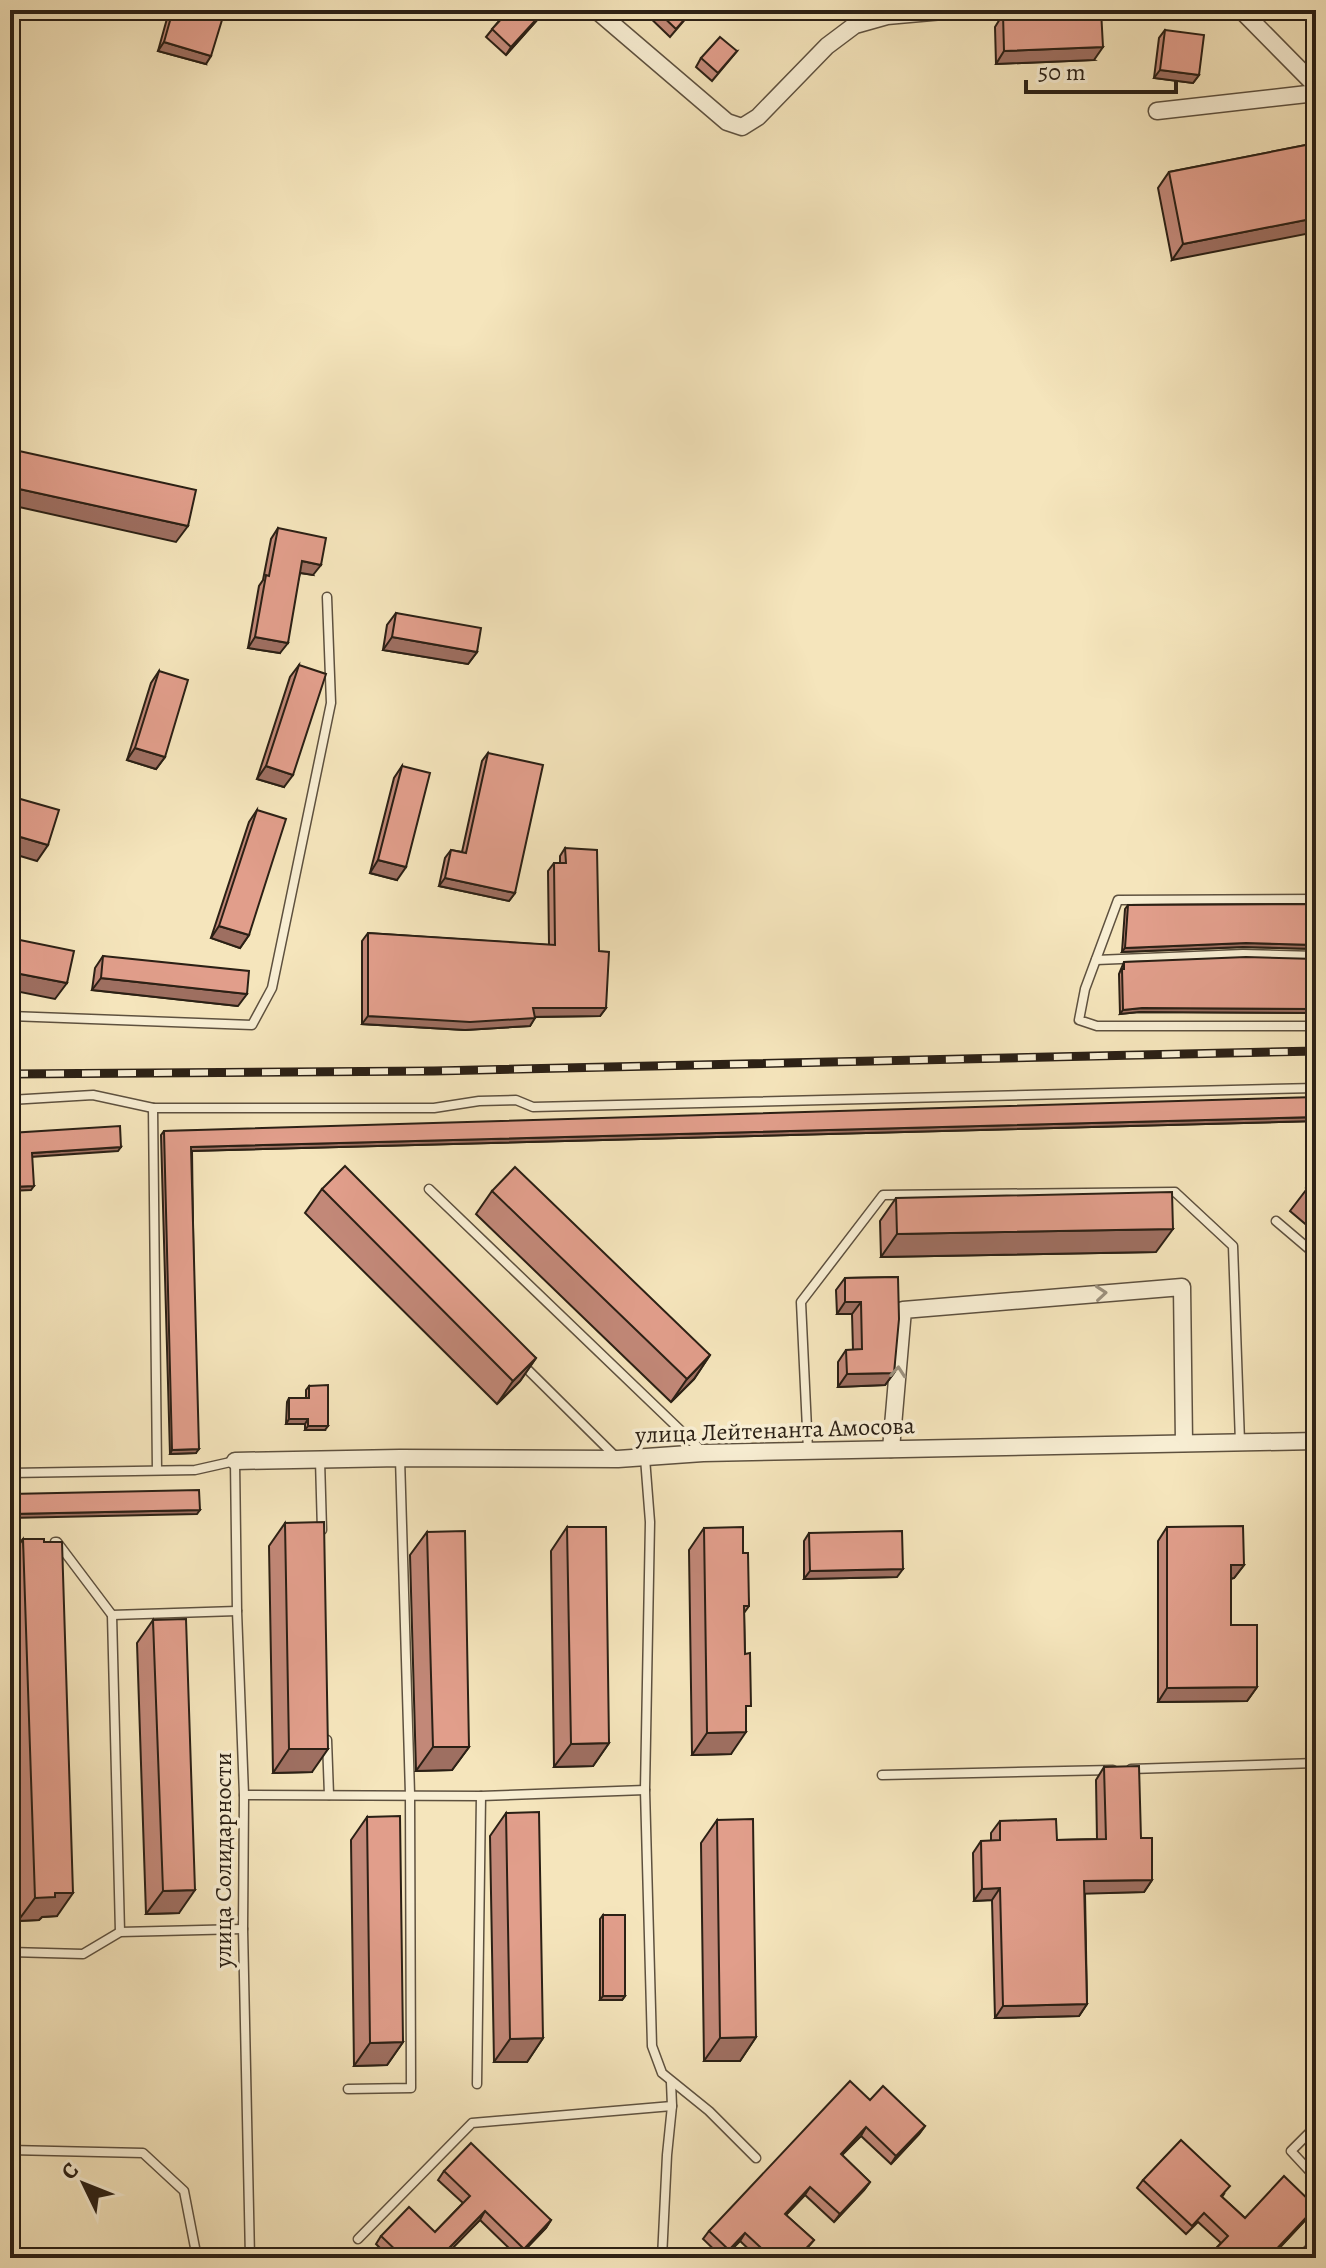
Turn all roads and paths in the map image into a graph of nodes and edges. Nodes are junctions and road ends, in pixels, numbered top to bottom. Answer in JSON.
{"nodes":[{"id":1,"x":596,"y":10,"type":"edge"},
{"id":2,"x":954,"y":10,"type":"edge"},
{"id":3,"x":1241,"y":10,"type":"edge"},
{"id":4,"x":1316,"y":86,"type":"edge"},
{"id":5,"x":1316,"y":93,"type":"edge"},
{"id":6,"x":1157,"y":111,"type":"dead end"},
{"id":7,"x":327,"y":597,"type":"dead end"},
{"id":8,"x":1316,"y":899,"type":"edge"},
{"id":9,"x":1316,"y":956,"type":"edge"},
{"id":10,"x":1096,"y":960,"type":"junction"},
{"id":11,"x":10,"y":1016,"type":"edge"},
{"id":12,"x":1316,"y":1026,"type":"edge"},
{"id":13,"x":1316,"y":1088,"type":"edge"},
{"id":14,"x":10,"y":1100,"type":"edge"},
{"id":15,"x":153,"y":1108,"type":"junction"},
{"id":16,"x":429,"y":1189,"type":"dead end"},
{"id":17,"x":1276,"y":1221,"type":"dead end"},
{"id":18,"x":1316,"y":1255,"type":"edge"},
{"id":19,"x":518,"y":1360,"type":"edge"},
{"id":20,"x":1316,"y":1441,"type":"edge"},
{"id":21,"x":1240,"y":1442,"type":"junction"},
{"id":22,"x":1184,"y":1443,"type":"junction"},
{"id":23,"x":891,"y":1449,"type":"junction"},
{"id":24,"x":808,"y":1450,"type":"junction"},
{"id":25,"x":703,"y":1453,"type":"junction"},
{"id":26,"x":400,"y":1458,"type":"junction"},
{"id":27,"x":645,"y":1458,"type":"junction"},
{"id":28,"x":618,"y":1459,"type":"junction"},
{"id":29,"x":320,"y":1460,"type":"junction"},
{"id":30,"x":235,"y":1461,"type":"junction"},
{"id":31,"x":157,"y":1470,"type":"junction"},
{"id":32,"x":10,"y":1473,"type":"edge"},
{"id":33,"x":322,"y":1540,"type":"edge"},
{"id":34,"x":10,"y":1545,"type":"edge"},
{"id":35,"x":237,"y":1611,"type":"junction"},
{"id":36,"x":112,"y":1615,"type":"junction"},
{"id":37,"x":327,"y":1731,"type":"edge"},
{"id":38,"x":1316,"y":1763,"type":"edge"},
{"id":39,"x":882,"y":1775,"type":"dead end"},
{"id":40,"x":645,"y":1790,"type":"junction"},
{"id":41,"x":410,"y":1794,"type":"junction"},
{"id":42,"x":244,"y":1795,"type":"junction"},
{"id":43,"x":329,"y":1795,"type":"junction"},
{"id":44,"x":481,"y":1796,"type":"junction"},
{"id":45,"x":243,"y":1929,"type":"junction"},
{"id":46,"x":120,"y":1932,"type":"junction"},
{"id":47,"x":10,"y":1952,"type":"edge"},
{"id":48,"x":671,"y":2082,"type":"junction"},
{"id":49,"x":477,"y":2084,"type":"dead end"},
{"id":50,"x":348,"y":2089,"type":"dead end"},
{"id":51,"x":672,"y":2106,"type":"junction"},
{"id":52,"x":1316,"y":2126,"type":"edge"},
{"id":53,"x":10,"y":2150,"type":"edge"},
{"id":54,"x":756,"y":2158,"type":"dead end"},
{"id":55,"x":1316,"y":2178,"type":"edge"},
{"id":56,"x":358,"y":2239,"type":"dead end"},
{"id":57,"x":1316,"y":2242,"type":"edge"},
{"id":58,"x":197,"y":2258,"type":"edge"},
{"id":59,"x":250,"y":2258,"type":"edge"},
{"id":60,"x":662,"y":2258,"type":"edge"},
{"id":61,"x":1300,"y":2258,"type":"edge"}],
"edges":[{"from":1,"to":2,"type":"street"},
{"from":3,"to":4,"type":"street"},
{"from":5,"to":6,"type":"street"},
{"from":7,"to":11,"type":"lane"},
{"from":8,"to":10,"type":"lane"},
{"from":9,"to":10,"type":"lane"},
{"from":10,"to":12,"type":"lane"},
{"from":13,"to":15,"type":"lane"},
{"from":14,"to":15,"type":"lane"},
{"from":15,"to":31,"type":"lane"},
{"from":16,"to":25,"type":"lane"},
{"from":17,"to":18,"type":"lane"},
{"from":19,"to":28,"type":"lane"},
{"from":20,"to":21,"type":"street","name":"улица Лейтенанта Амосова"},
{"from":21,"to":22,"type":"street","name":"улица Лейтенанта Амосова"},
{"from":21,"to":24,"type":"lane"},
{"from":22,"to":23,"type":"street","name":"улица Лейтенанта Амосова"},
{"from":23,"to":22,"type":"street","one_way":true},
{"from":23,"to":24,"type":"street","name":"улица Лейтенанта Амосова"},
{"from":24,"to":25,"type":"street","name":"улица Лейтенанта Амосова"},
{"from":25,"to":27,"type":"street","name":"улица Лейтенанта Амосова"},
{"from":26,"to":28,"type":"street","name":"улица Лейтенанта Амосова"},
{"from":26,"to":29,"type":"street","name":"улица Лейтенанта Амосова"},
{"from":26,"to":41,"type":"lane"},
{"from":27,"to":28,"type":"street","name":"улица Лейтенанта Амосова"},
{"from":27,"to":40,"type":"lane"},
{"from":29,"to":30,"type":"street","name":"улица Лейтенанта Амосова"},
{"from":29,"to":33,"type":"lane"},
{"from":30,"to":31,"type":"lane"},
{"from":30,"to":35,"type":"lane","name":"улица Солидарности"},
{"from":31,"to":32,"type":"lane"},
{"from":34,"to":36,"type":"lane"},
{"from":35,"to":36,"type":"lane"},
{"from":35,"to":42,"type":"lane","name":"улица Солидарности"},
{"from":36,"to":46,"type":"lane"},
{"from":37,"to":43,"type":"lane"},
{"from":38,"to":39,"type":"lane"},
{"from":40,"to":44,"type":"lane"},
{"from":40,"to":48,"type":"lane"},
{"from":41,"to":43,"type":"lane"},
{"from":41,"to":44,"type":"lane"},
{"from":41,"to":50,"type":"lane"},
{"from":42,"to":43,"type":"lane"},
{"from":42,"to":45,"type":"lane","name":"улица Солидарности"},
{"from":44,"to":49,"type":"lane"},
{"from":45,"to":46,"type":"lane"},
{"from":45,"to":59,"type":"lane","name":"улица Солидарности"},
{"from":46,"to":47,"type":"lane"},
{"from":48,"to":51,"type":"lane"},
{"from":48,"to":54,"type":"lane"},
{"from":51,"to":56,"type":"lane"},
{"from":51,"to":60,"type":"lane"},
{"from":52,"to":55,"type":"lane"},
{"from":53,"to":58,"type":"lane"},
{"from":57,"to":61,"type":"lane"}]}
